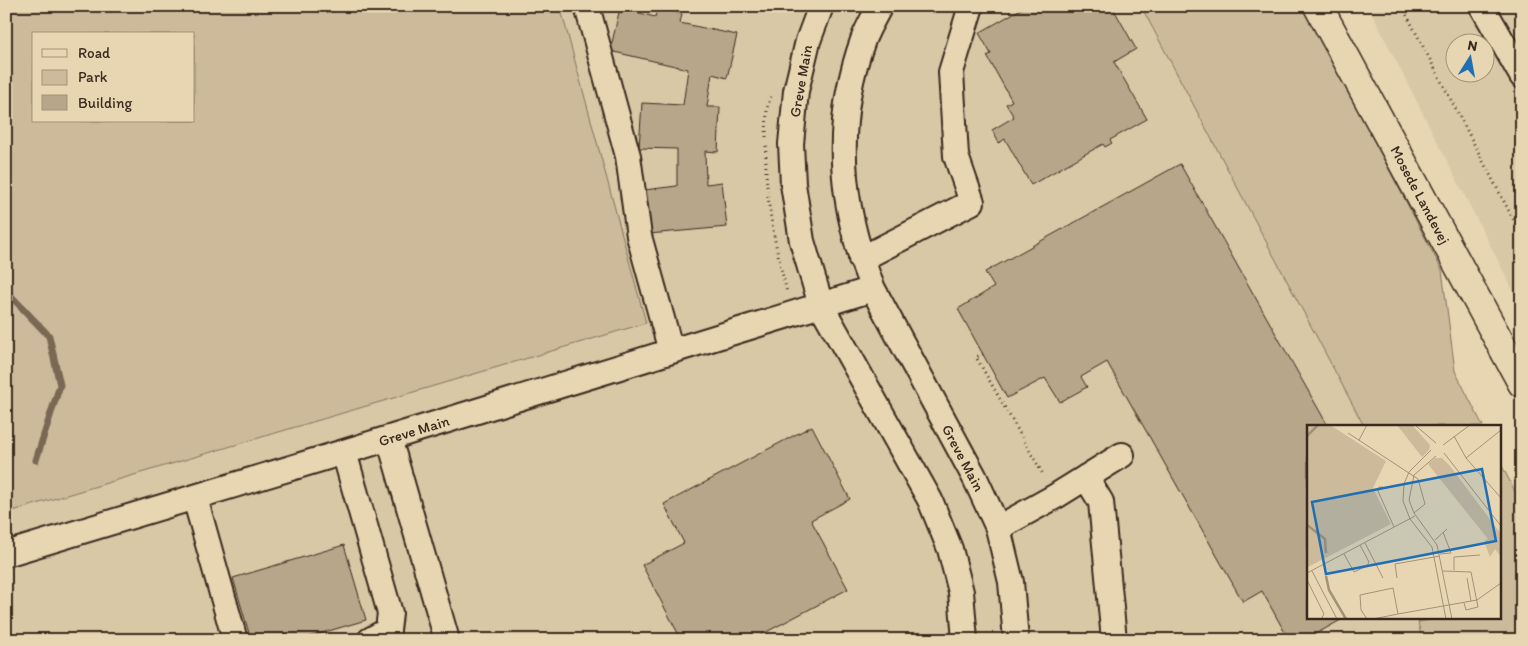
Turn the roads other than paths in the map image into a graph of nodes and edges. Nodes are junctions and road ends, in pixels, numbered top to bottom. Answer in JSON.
{"nodes":[{"id":1,"x":590,"y":6,"type":"edge"},
{"id":2,"x":821,"y":6,"type":"edge"},
{"id":3,"x":880,"y":6,"type":"edge"},
{"id":4,"x":971,"y":6,"type":"edge"},
{"id":5,"x":1318,"y":6,"type":"edge"},
{"id":6,"x":1482,"y":6,"type":"edge"},
{"id":7,"x":1522,"y":76,"type":"edge"},
{"id":8,"x":861,"y":259,"type":"junction"},
{"id":9,"x":873,"y":289,"type":"junction"},
{"id":10,"x":821,"y":305,"type":"junction"},
{"id":11,"x":671,"y":351,"type":"junction"},
{"id":12,"x":1522,"y":383,"type":"edge"},
{"id":13,"x":389,"y":438,"type":"junction"},
{"id":14,"x":344,"y":452,"type":"junction"},
{"id":15,"x":1122,"y":455,"type":"dead end"},
{"id":16,"x":1086,"y":477,"type":"junction"},
{"id":17,"x":195,"y":498,"type":"junction"},
{"id":18,"x":998,"y":528,"type":"junction"},
{"id":19,"x":6,"y":554,"type":"edge"},
{"id":20,"x":235,"y":640,"type":"edge"},
{"id":21,"x":370,"y":640,"type":"edge"},
{"id":22,"x":447,"y":640,"type":"edge"},
{"id":23,"x":965,"y":640,"type":"edge"},
{"id":24,"x":1016,"y":640,"type":"edge"},
{"id":25,"x":1114,"y":640,"type":"edge"}],
"edges":[{"from":1,"to":11,"type":"street"},
{"from":2,"to":10,"type":"street","name":"Greve Main"},
{"from":3,"to":8,"type":"street","name":"Greve Main"},
{"from":4,"to":8,"type":"street"},
{"from":5,"to":12,"type":"main road","name":"Mosede Landevej"},
{"from":6,"to":7,"type":"street"},
{"from":8,"to":9,"type":"street","name":"Greve Main"},
{"from":9,"to":10,"type":"street","name":"Greve Main"},
{"from":9,"to":18,"type":"street","name":"Greve Main"},
{"from":10,"to":11,"type":"street","name":"Greve Main"},
{"from":10,"to":23,"type":"street","name":"Greve Main"},
{"from":11,"to":13,"type":"street","name":"Greve Main"},
{"from":13,"to":14,"type":"street","name":"Greve Main"},
{"from":13,"to":22,"type":"street"},
{"from":14,"to":17,"type":"street","name":"Greve Main"},
{"from":14,"to":21,"type":"street"},
{"from":15,"to":16,"type":"street"},
{"from":16,"to":18,"type":"street"},
{"from":16,"to":25,"type":"street"},
{"from":17,"to":19,"type":"street","name":"Greve Main"},
{"from":17,"to":20,"type":"street"},
{"from":18,"to":24,"type":"street","name":"Greve Main"}]}
